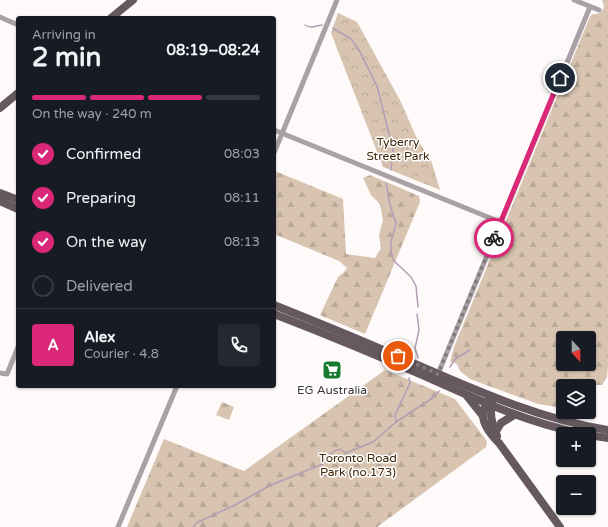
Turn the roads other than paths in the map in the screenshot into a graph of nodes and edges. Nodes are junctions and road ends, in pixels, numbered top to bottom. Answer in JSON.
{"nodes":[{"id":1,"x":133,"y":0,"type":"edge"},
{"id":2,"x":337,"y":0,"type":"edge"},
{"id":3,"x":574,"y":0,"type":"edge"},
{"id":4,"x":590,"y":7,"type":"junction"},
{"id":5,"x":598,"y":10,"type":"dead end"},
{"id":6,"x":113,"y":16,"type":"edge"},
{"id":7,"x":0,"y":17,"type":"edge"},
{"id":8,"x":16,"y":24,"type":"edge"},
{"id":9,"x":16,"y":95,"type":"edge"},
{"id":10,"x":0,"y":108,"type":"edge"},
{"id":11,"x":276,"y":131,"type":"edge"},
{"id":12,"x":282,"y":134,"type":"junction"},
{"id":13,"x":276,"y":148,"type":"edge"},
{"id":14,"x":0,"y":193,"type":"edge"},
{"id":15,"x":16,"y":199,"type":"edge"},
{"id":16,"x":0,"y":201,"type":"edge"},
{"id":17,"x":16,"y":208,"type":"edge"},
{"id":18,"x":500,"y":222,"type":"junction"},
{"id":19,"x":276,"y":306,"type":"edge"},
{"id":20,"x":276,"y":315,"type":"edge"},
{"id":21,"x":16,"y":352,"type":"edge"},
{"id":22,"x":0,"y":373,"type":"edge"},
{"id":23,"x":438,"y":374,"type":"junction"},
{"id":24,"x":176,"y":388,"type":"edge"},
{"id":25,"x":467,"y":396,"type":"junction"},
{"id":26,"x":491,"y":396,"type":"junction"},
{"id":27,"x":488,"y":405,"type":"junction"},
{"id":28,"x":514,"y":415,"type":"junction"},
{"id":29,"x":483,"y":416,"type":"junction"},
{"id":30,"x":556,"y":427,"type":"edge"},
{"id":31,"x":608,"y":430,"type":"edge"},
{"id":32,"x":495,"y":433,"type":"junction"},
{"id":33,"x":596,"y":436,"type":"edge"},
{"id":34,"x":608,"y":438,"type":"edge"},
{"id":35,"x":499,"y":443,"type":"junction"},
{"id":36,"x":118,"y":527,"type":"edge"},
{"id":37,"x":560,"y":527,"type":"edge"}],
"edges":[{"from":1,"to":6,"type":"main road"},
{"from":2,"to":12,"type":"street"},
{"from":3,"to":4,"type":"street"},
{"from":4,"to":5,"type":"street"},
{"from":4,"to":18,"type":"street"},
{"from":7,"to":8,"type":"street"},
{"from":9,"to":10,"type":"main road"},
{"from":11,"to":12,"type":"street"},
{"from":12,"to":13,"type":"street"},
{"from":12,"to":18,"type":"street"},
{"from":14,"to":15,"type":"main road"},
{"from":16,"to":17,"type":"main road"},
{"from":18,"to":23,"type":"street"},
{"from":19,"to":23,"type":"main road"},
{"from":20,"to":25,"type":"main road"},
{"from":21,"to":22,"type":"street"},
{"from":23,"to":26,"type":"main road"},
{"from":24,"to":36,"type":"street"},
{"from":25,"to":27,"type":"main road"},
{"from":25,"to":29,"type":"main road"},
{"from":26,"to":27,"type":"main road"},
{"from":26,"to":31,"type":"main road"},
{"from":27,"to":28,"type":"main road"},
{"from":27,"to":29,"type":"main road"},
{"from":27,"to":32,"type":"main road"},
{"from":28,"to":30,"type":"main road"},
{"from":28,"to":32,"type":"main road"},
{"from":29,"to":35,"type":"main road"},
{"from":32,"to":35,"type":"main road"},
{"from":33,"to":34,"type":"main road"},
{"from":35,"to":37,"type":"main road"}]}
